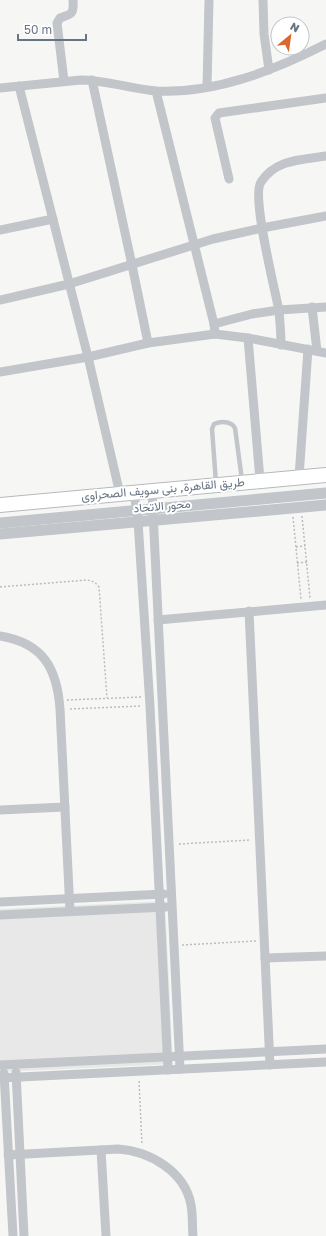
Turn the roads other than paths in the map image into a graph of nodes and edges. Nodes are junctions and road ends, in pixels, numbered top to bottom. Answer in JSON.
{"nodes":[{"id":1,"x":73,"y":0,"type":"edge"},
{"id":2,"x":209,"y":0,"type":"edge"},
{"id":3,"x":263,"y":0,"type":"edge"},
{"id":4,"x":326,"y":44,"type":"edge"},
{"id":5,"x":269,"y":70,"type":"junction"},
{"id":6,"x":92,"y":80,"type":"junction"},
{"id":7,"x":64,"y":81,"type":"junction"},
{"id":8,"x":19,"y":86,"type":"junction"},
{"id":9,"x":207,"y":87,"type":"junction"},
{"id":10,"x":0,"y":88,"type":"edge"},
{"id":11,"x":156,"y":91,"type":"junction"},
{"id":12,"x":326,"y":98,"type":"edge"},
{"id":13,"x":326,"y":156,"type":"edge"},
{"id":14,"x":229,"y":179,"type":"dead end"},
{"id":15,"x":326,"y":216,"type":"edge"},
{"id":16,"x":53,"y":219,"type":"junction"},
{"id":17,"x":262,"y":228,"type":"junction"},
{"id":18,"x":0,"y":230,"type":"edge"},
{"id":19,"x":194,"y":244,"type":"junction"},
{"id":20,"x":132,"y":265,"type":"junction"},
{"id":21,"x":69,"y":284,"type":"junction"},
{"id":22,"x":0,"y":300,"type":"edge"},
{"id":23,"x":312,"y":307,"type":"junction"},
{"id":24,"x":326,"y":307,"type":"edge"},
{"id":25,"x":279,"y":310,"type":"junction"},
{"id":26,"x":214,"y":324,"type":"junction"},
{"id":27,"x":215,"y":334,"type":"junction"},
{"id":28,"x":248,"y":338,"type":"junction"},
{"id":29,"x":148,"y":342,"type":"junction"},
{"id":30,"x":281,"y":345,"type":"junction"},
{"id":31,"x":317,"y":351,"type":"edge"},
{"id":32,"x":88,"y":357,"type":"junction"},
{"id":33,"x":0,"y":372,"type":"edge"},
{"id":34,"x":326,"y":475,"type":"edge"},
{"id":35,"x":299,"y":477,"type":"junction"},
{"id":36,"x":260,"y":480,"type":"junction"},
{"id":37,"x":242,"y":482,"type":"junction"},
{"id":38,"x":216,"y":484,"type":"junction"},
{"id":39,"x":152,"y":491,"type":"junction"},
{"id":40,"x":127,"y":493,"type":"junction"},
{"id":41,"x":326,"y":493,"type":"edge"},
{"id":42,"x":0,"y":505,"type":"edge"},
{"id":43,"x":326,"y":505,"type":"edge"},
{"id":44,"x":152,"y":515,"type":"junction"},
{"id":45,"x":137,"y":516,"type":"junction"},
{"id":46,"x":0,"y":523,"type":"edge"},
{"id":47,"x":0,"y":534,"type":"edge"},
{"id":48,"x":326,"y":605,"type":"edge"},
{"id":49,"x":249,"y":612,"type":"junction"},
{"id":50,"x":158,"y":620,"type":"junction"},
{"id":51,"x":0,"y":636,"type":"edge"},
{"id":52,"x":65,"y":807,"type":"junction"},
{"id":53,"x":0,"y":810,"type":"edge"},
{"id":54,"x":171,"y":894,"type":"junction"},
{"id":55,"x":160,"y":895,"type":"junction"},
{"id":56,"x":70,"y":899,"type":"junction"},
{"id":57,"x":0,"y":902,"type":"edge"},
{"id":58,"x":160,"y":907,"type":"junction"},
{"id":59,"x":172,"y":907,"type":"junction"},
{"id":60,"x":70,"y":911,"type":"junction"},
{"id":61,"x":0,"y":915,"type":"edge"},
{"id":62,"x":326,"y":956,"type":"edge"},
{"id":63,"x":265,"y":958,"type":"junction"},
{"id":64,"x":326,"y":1049,"type":"edge"},
{"id":65,"x":269,"y":1052,"type":"junction"},
{"id":66,"x":167,"y":1057,"type":"junction"},
{"id":67,"x":179,"y":1057,"type":"junction"},
{"id":68,"x":326,"y":1062,"type":"edge"},
{"id":69,"x":2,"y":1065,"type":"edge"},
{"id":70,"x":15,"y":1065,"type":"junction"},
{"id":71,"x":270,"y":1065,"type":"junction"},
{"id":72,"x":180,"y":1069,"type":"junction"},
{"id":73,"x":168,"y":1070,"type":"junction"},
{"id":74,"x":2,"y":1077,"type":"edge"},
{"id":75,"x":16,"y":1077,"type":"junction"},
{"id":76,"x":101,"y":1150,"type":"junction"},
{"id":77,"x":8,"y":1154,"type":"junction"},
{"id":78,"x":20,"y":1154,"type":"junction"},
{"id":79,"x":13,"y":1236,"type":"edge"},
{"id":80,"x":24,"y":1236,"type":"edge"},
{"id":81,"x":106,"y":1236,"type":"edge"},
{"id":82,"x":193,"y":1236,"type":"edge"}],
"edges":[{"from":1,"to":7,"type":"street"},
{"from":2,"to":9,"type":"street"},
{"from":3,"to":5,"type":"street"},
{"from":4,"to":5,"type":"street"},
{"from":5,"to":9,"type":"street"},
{"from":6,"to":7,"type":"street"},
{"from":6,"to":11,"type":"street"},
{"from":6,"to":20,"type":"street"},
{"from":7,"to":8,"type":"street"},
{"from":8,"to":10,"type":"street"},
{"from":8,"to":16,"type":"street"},
{"from":9,"to":11,"type":"street"},
{"from":11,"to":19,"type":"street"},
{"from":12,"to":14,"type":"street"},
{"from":13,"to":17,"type":"street"},
{"from":15,"to":17,"type":"street"},
{"from":16,"to":18,"type":"street"},
{"from":16,"to":21,"type":"street"},
{"from":17,"to":19,"type":"street"},
{"from":17,"to":25,"type":"street"},
{"from":19,"to":20,"type":"street"},
{"from":19,"to":26,"type":"street"},
{"from":20,"to":21,"type":"street"},
{"from":20,"to":29,"type":"street"},
{"from":21,"to":22,"type":"street"},
{"from":21,"to":32,"type":"street"},
{"from":23,"to":24,"type":"street"},
{"from":23,"to":25,"type":"street"},
{"from":23,"to":31,"type":"street"},
{"from":25,"to":26,"type":"street"},
{"from":25,"to":30,"type":"street"},
{"from":26,"to":27,"type":"street"},
{"from":27,"to":28,"type":"street"},
{"from":27,"to":29,"type":"street"},
{"from":28,"to":30,"type":"street"},
{"from":28,"to":36,"type":"street"},
{"from":29,"to":32,"type":"street"},
{"from":30,"to":31,"type":"street"},
{"from":31,"to":35,"type":"street"},
{"from":32,"to":33,"type":"street"},
{"from":32,"to":40,"type":"street"},
{"from":34,"to":35,"type":"main road","name":"طريق القاهرة, بنى سويف الصحراوى"},
{"from":35,"to":36,"type":"main road","name":"طريق القاهرة, بنى سويف الصحراوى"},
{"from":36,"to":37,"type":"main road","name":"طريق القاهرة, بنى سويف الصحراوى"},
{"from":37,"to":38,"type":"main road","name":"طريق القاهرة, بنى سويف الصحراوى"},
{"from":37,"to":38,"type":"lane"},
{"from":38,"to":39,"type":"main road","name":"طريق القاهرة, بنى سويف الصحراوى"},
{"from":39,"to":40,"type":"main road","name":"طريق القاهرة, بنى سويف الصحراوى"},
{"from":39,"to":44,"type":"street"},
{"from":40,"to":42,"type":"main road","name":"طريق القاهرة, بنى سويف الصحراوى"},
{"from":40,"to":45,"type":"street"},
{"from":41,"to":44,"type":"street","name":"محور الاتحاد"},
{"from":43,"to":44,"type":"street","name":"محور الاتحاد"},
{"from":44,"to":45,"type":"street","name":"محور الاتحاد"},
{"from":44,"to":50,"type":"street"},
{"from":45,"to":46,"type":"street","name":"محور الاتحاد"},
{"from":45,"to":47,"type":"street","name":"محور الاتحاد"},
{"from":45,"to":55,"type":"street"},
{"from":48,"to":49,"type":"street"},
{"from":49,"to":50,"type":"street"},
{"from":49,"to":63,"type":"street"},
{"from":50,"to":54,"type":"street"},
{"from":51,"to":52,"type":"street"},
{"from":52,"to":53,"type":"street"},
{"from":52,"to":56,"type":"street"},
{"from":54,"to":55,"type":"street"},
{"from":54,"to":59,"type":"street"},
{"from":55,"to":56,"type":"street"},
{"from":55,"to":58,"type":"street"},
{"from":56,"to":57,"type":"street"},
{"from":56,"to":60,"type":"street"},
{"from":58,"to":59,"type":"street"},
{"from":58,"to":60,"type":"street"},
{"from":58,"to":66,"type":"street"},
{"from":59,"to":67,"type":"street"},
{"from":60,"to":61,"type":"street"},
{"from":62,"to":63,"type":"street"},
{"from":63,"to":65,"type":"street"},
{"from":64,"to":65,"type":"street"},
{"from":65,"to":67,"type":"street"},
{"from":65,"to":71,"type":"street"},
{"from":66,"to":67,"type":"street"},
{"from":66,"to":70,"type":"street"},
{"from":66,"to":73,"type":"street"},
{"from":67,"to":72,"type":"street"},
{"from":68,"to":71,"type":"street"},
{"from":69,"to":70,"type":"street"},
{"from":69,"to":74,"type":"street"},
{"from":70,"to":75,"type":"street"},
{"from":71,"to":72,"type":"street"},
{"from":72,"to":73,"type":"street"},
{"from":73,"to":75,"type":"street"},
{"from":74,"to":75,"type":"street"},
{"from":74,"to":77,"type":"street"},
{"from":75,"to":78,"type":"street"},
{"from":76,"to":78,"type":"street"},
{"from":76,"to":81,"type":"street"},
{"from":76,"to":82,"type":"street"},
{"from":77,"to":78,"type":"street"},
{"from":77,"to":79,"type":"street"},
{"from":78,"to":80,"type":"street"}]}
